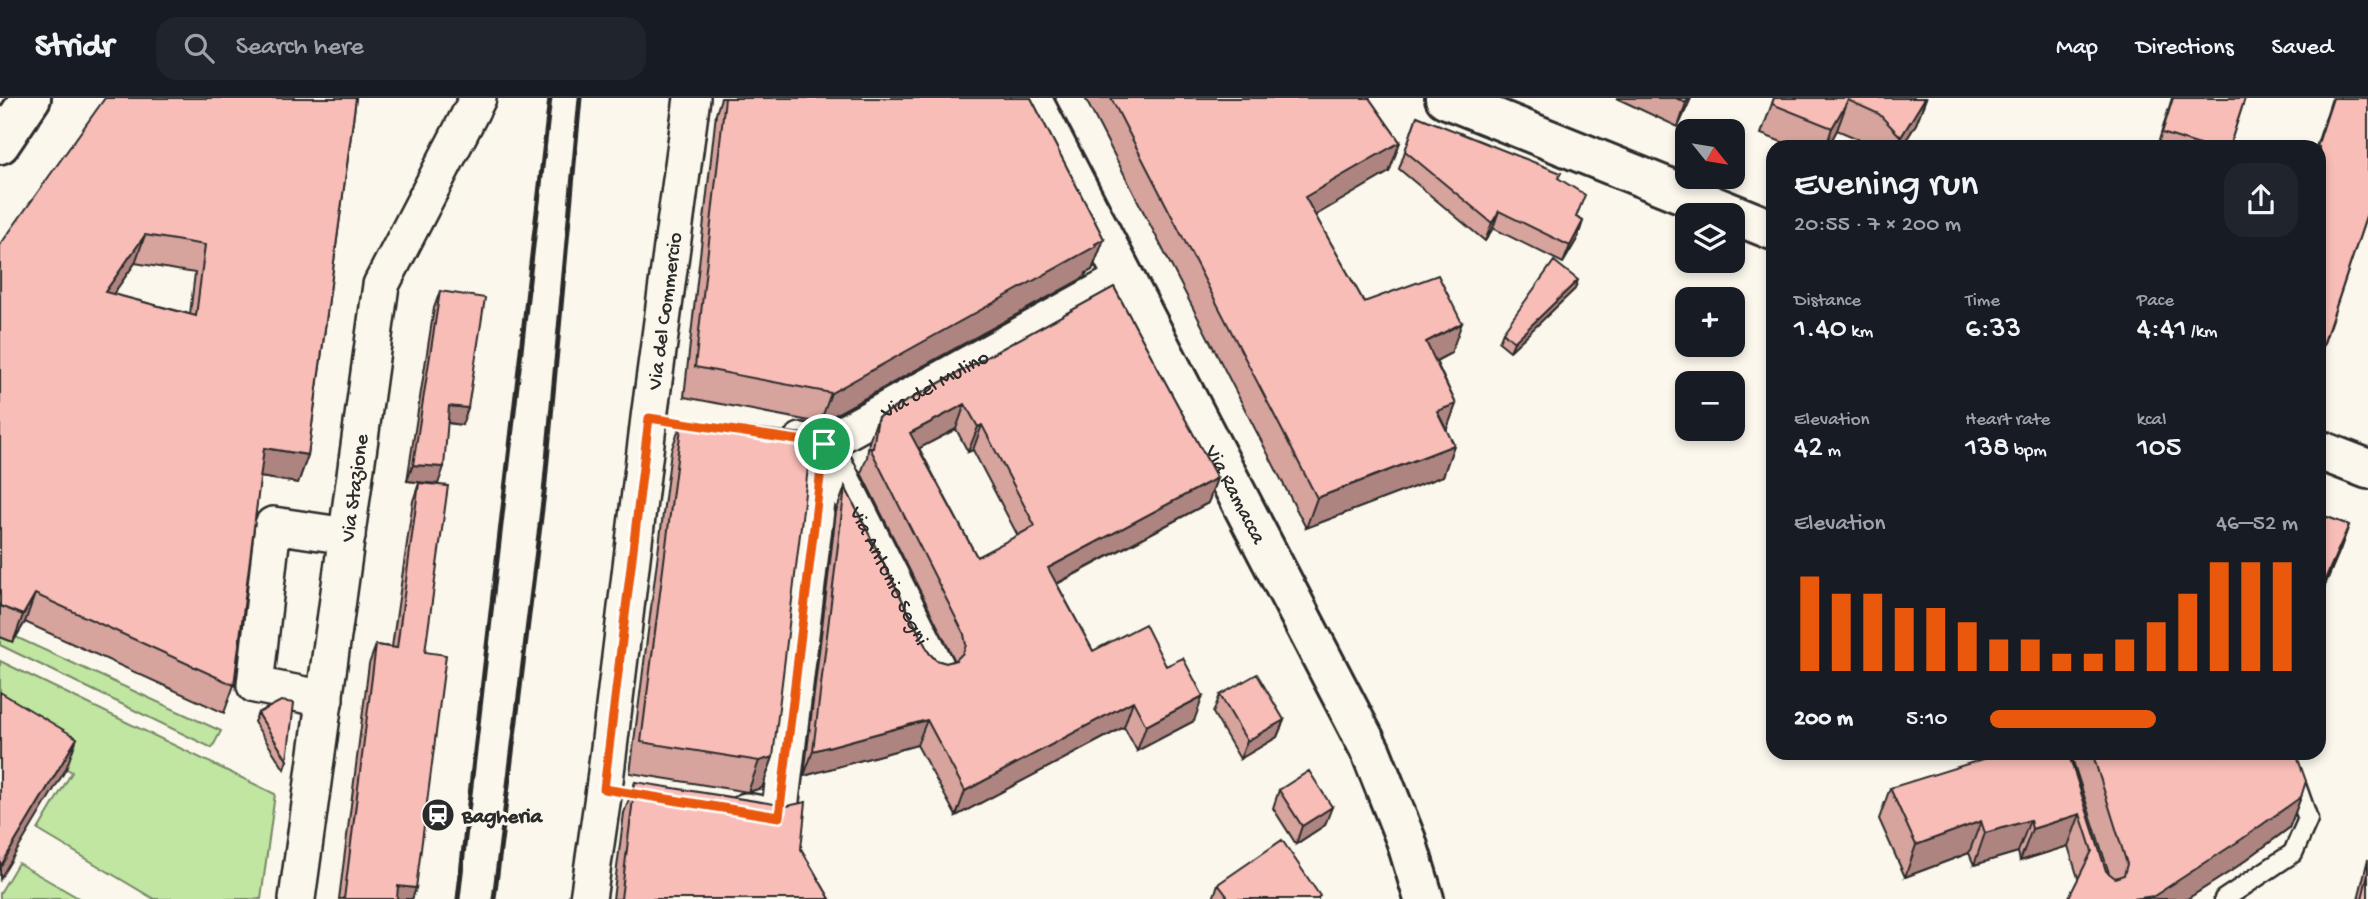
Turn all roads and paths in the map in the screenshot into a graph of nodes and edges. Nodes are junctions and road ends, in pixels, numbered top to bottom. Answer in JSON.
{"nodes":[{"id":1,"x":31,"y":98,"type":"edge"},
{"id":2,"x":692,"y":98,"type":"edge"},
{"id":3,"x":1031,"y":98,"type":"edge"},
{"id":4,"x":1445,"y":98,"type":"edge"},
{"id":5,"x":478,"y":99,"type":"edge"},
{"id":6,"x":0,"y":144,"type":"edge"},
{"id":7,"x":1766,"y":227,"type":"edge"},
{"id":8,"x":1124,"y":278,"type":"junction"},
{"id":9,"x":770,"y":436,"type":"edge"},
{"id":10,"x":824,"y":444,"type":"junction"},
{"id":11,"x":2326,"y":453,"type":"edge"},
{"id":12,"x":2368,"y":469,"type":"edge"},
{"id":13,"x":347,"y":537,"type":"junction"},
{"id":14,"x":937,"y":668,"type":"edge"},
{"id":15,"x":325,"y":699,"type":"junction"},
{"id":16,"x":2279,"y":760,"type":"edge"},
{"id":17,"x":712,"y":806,"type":"edge"},
{"id":18,"x":298,"y":899,"type":"edge"},
{"id":19,"x":588,"y":899,"type":"edge"},
{"id":20,"x":1424,"y":899,"type":"edge"},
{"id":21,"x":2224,"y":899,"type":"edge"}],
"edges":[{"from":1,"to":6,"type":"main road"},
{"from":2,"to":19,"type":"street","name":"Via del Commercio"},
{"from":3,"to":8,"type":"main road","name":"Via Ramacca"},
{"from":4,"to":7,"type":"main road"},
{"from":5,"to":13,"type":"street","name":"Via Stazione"},
{"from":8,"to":10,"type":"street","name":"Via del Mulino"},
{"from":8,"to":20,"type":"main road","name":"Via Ramacca"},
{"from":9,"to":10,"type":"street"},
{"from":10,"to":14,"type":"street","name":"Via Antonio Segni"},
{"from":10,"to":17,"type":"street"},
{"from":11,"to":12,"type":"main road"},
{"from":13,"to":15,"type":"street","name":"Via Stazione"},
{"from":13,"to":15,"type":"street"},
{"from":15,"to":18,"type":"street","name":"Via Stazione"},
{"from":16,"to":21,"type":"lane"}]}
